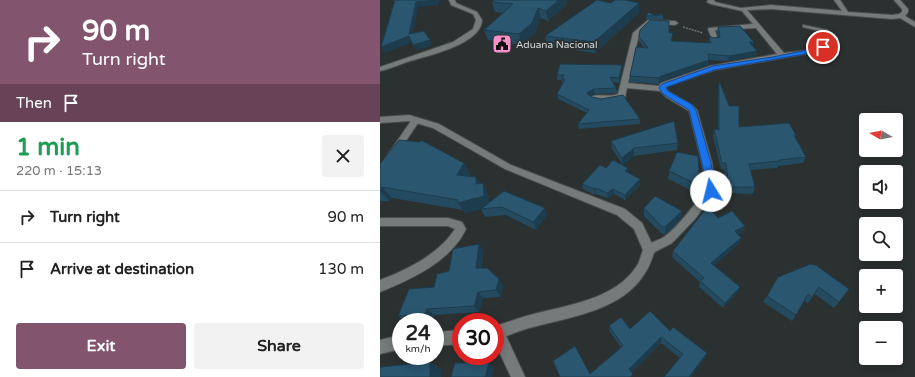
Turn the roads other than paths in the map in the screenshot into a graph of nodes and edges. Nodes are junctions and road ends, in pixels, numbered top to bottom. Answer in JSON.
{"nodes":[{"id":1,"x":452,"y":0,"type":"edge"},
{"id":2,"x":711,"y":0,"type":"edge"},
{"id":3,"x":769,"y":0,"type":"edge"},
{"id":4,"x":837,"y":0,"type":"edge"},
{"id":5,"x":897,"y":0,"type":"edge"},
{"id":6,"x":771,"y":7,"type":"junction"},
{"id":7,"x":742,"y":9,"type":"junction"},
{"id":8,"x":846,"y":13,"type":"junction"},
{"id":9,"x":902,"y":16,"type":"junction"},
{"id":10,"x":676,"y":23,"type":"road end"},
{"id":11,"x":915,"y":25,"type":"edge"},
{"id":12,"x":757,"y":26,"type":"junction"},
{"id":13,"x":805,"y":26,"type":"dead end"},
{"id":14,"x":714,"y":39,"type":"edge"},
{"id":15,"x":780,"y":56,"type":"junction"},
{"id":16,"x":380,"y":70,"type":"edge"},
{"id":17,"x":624,"y":84,"type":"junction"},
{"id":18,"x":662,"y":88,"type":"junction"},
{"id":19,"x":593,"y":98,"type":"edge"},
{"id":20,"x":380,"y":120,"type":"edge"},
{"id":21,"x":416,"y":120,"type":"junction"},
{"id":22,"x":380,"y":173,"type":"edge"},
{"id":23,"x":380,"y":222,"type":"edge"},
{"id":24,"x":649,"y":250,"type":"junction"},
{"id":25,"x":380,"y":286,"type":"edge"},
{"id":26,"x":504,"y":329,"type":"edge"},
{"id":27,"x":392,"y":344,"type":"edge"},
{"id":28,"x":380,"y":347,"type":"edge"},
{"id":29,"x":504,"y":348,"type":"edge"},
{"id":30,"x":518,"y":377,"type":"edge"}],
"edges":[{"from":1,"to":16,"type":"street"},
{"from":2,"to":7,"type":"street"},
{"from":3,"to":6,"type":"street"},
{"from":4,"to":8,"type":"street"},
{"from":5,"to":9,"type":"street"},
{"from":6,"to":7,"type":"street"},
{"from":6,"to":8,"type":"street"},
{"from":7,"to":12,"type":"street"},
{"from":8,"to":9,"type":"street"},
{"from":9,"to":11,"type":"street"},
{"from":10,"to":17,"type":"street"},
{"from":12,"to":14,"type":"street"},
{"from":12,"to":15,"type":"street"},
{"from":13,"to":15,"type":"street"},
{"from":15,"to":18,"type":"street"},
{"from":17,"to":18,"type":"street"},
{"from":17,"to":19,"type":"street"},
{"from":18,"to":24,"type":"street"},
{"from":20,"to":21,"type":"street"},
{"from":21,"to":22,"type":"street"},
{"from":21,"to":24,"type":"street"},
{"from":23,"to":25,"type":"street"},
{"from":24,"to":26,"type":"street"},
{"from":27,"to":28,"type":"street"},
{"from":29,"to":30,"type":"street"}]}
